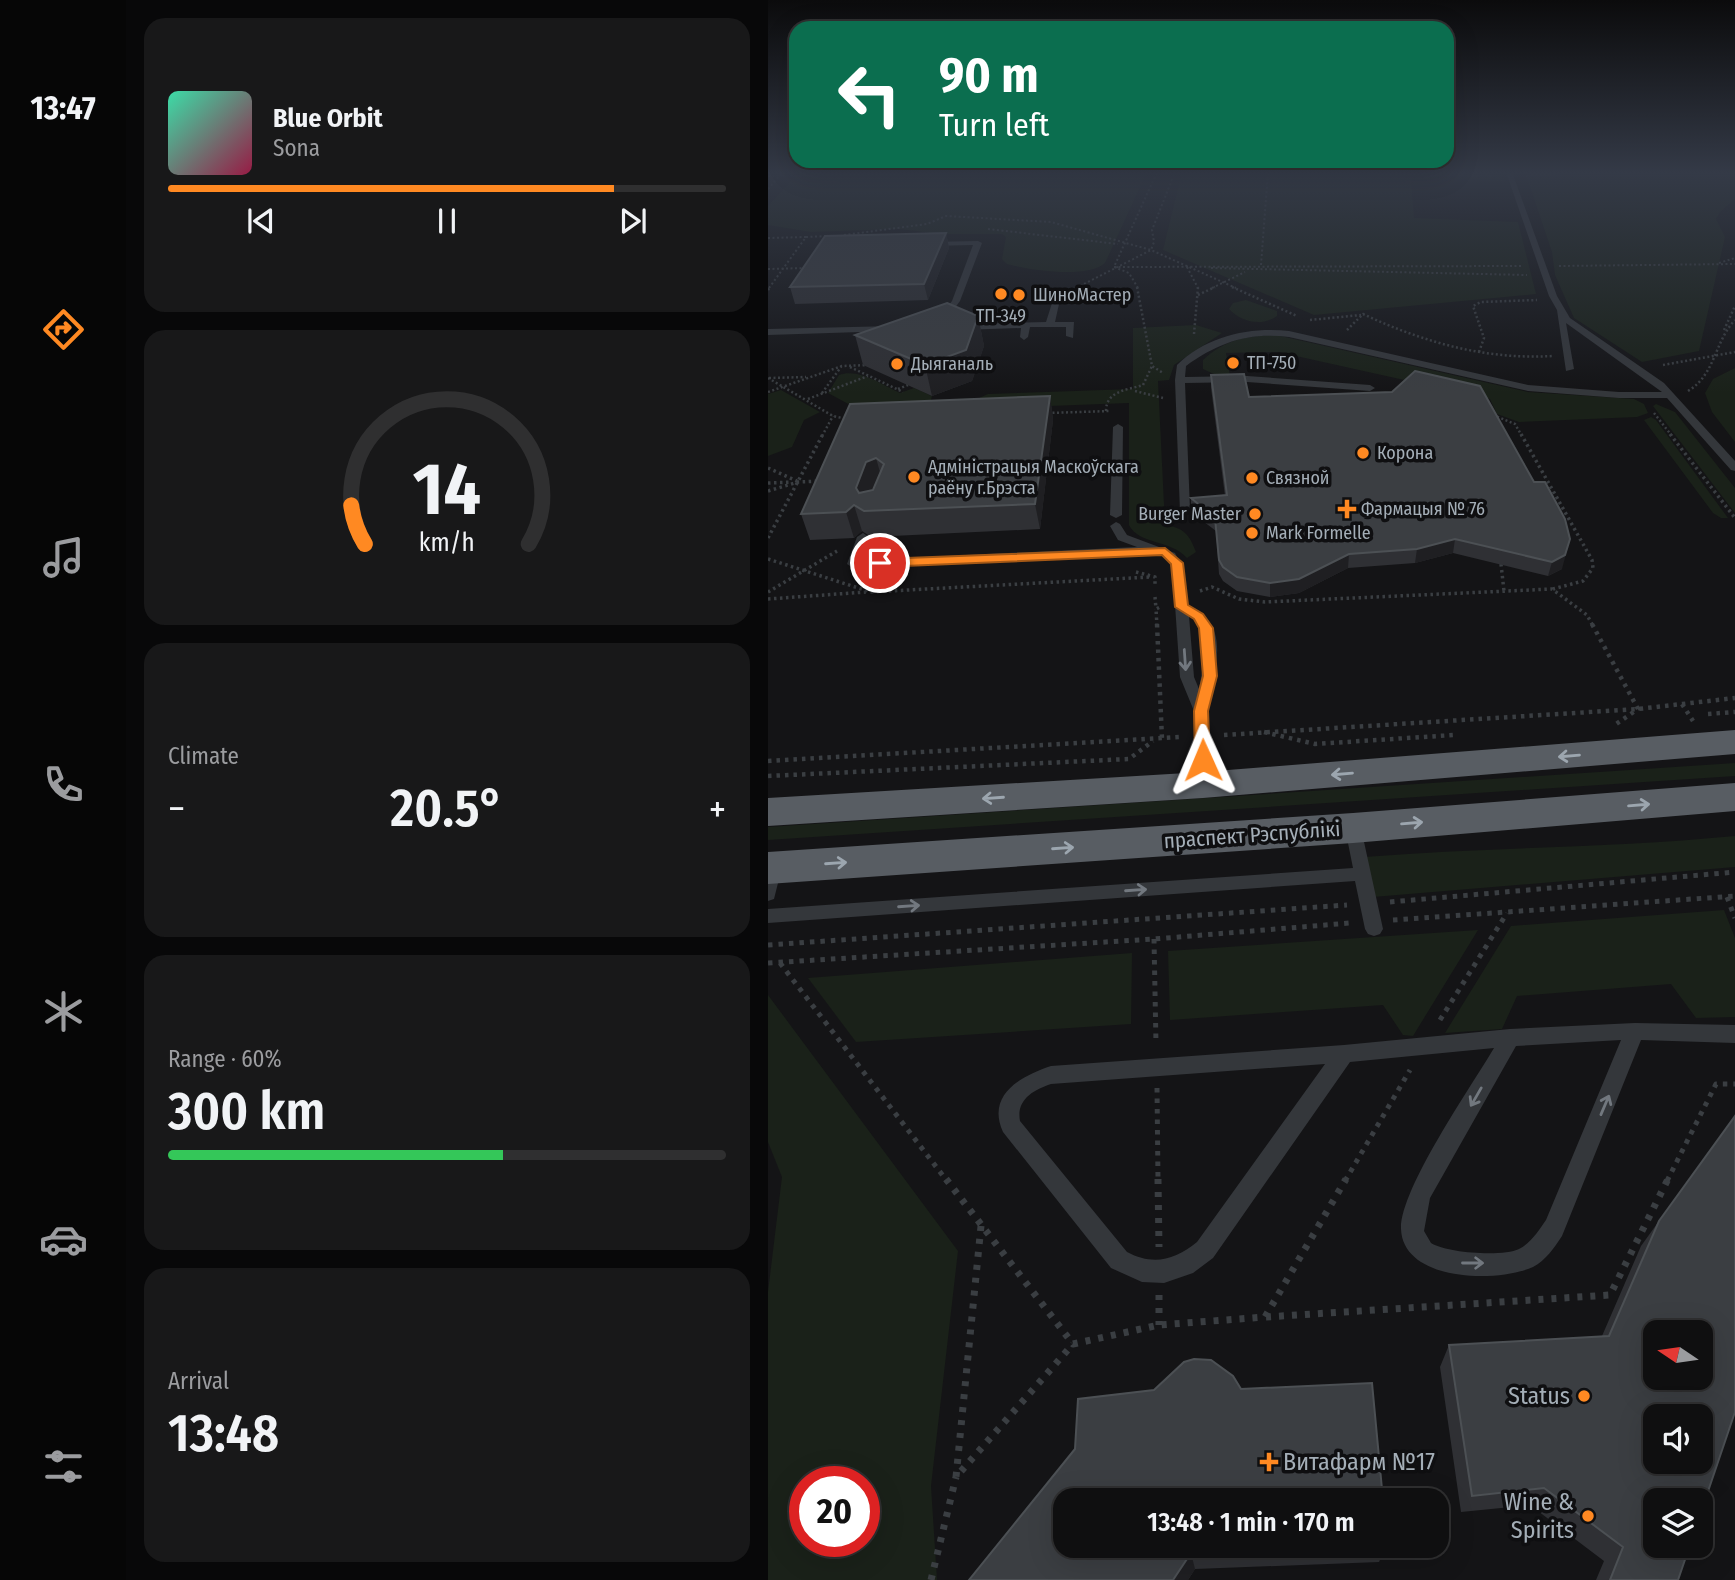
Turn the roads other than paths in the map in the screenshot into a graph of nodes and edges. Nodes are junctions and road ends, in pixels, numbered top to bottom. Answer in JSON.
{"nodes":[{"id":1,"x":977,"y":246,"type":"edge"},
{"id":2,"x":1535,"y":246,"type":"edge"},
{"id":3,"x":1035,"y":298,"type":"dead end"},
{"id":4,"x":1557,"y":304,"type":"junction"},
{"id":5,"x":1050,"y":324,"type":"junction"},
{"id":6,"x":1026,"y":325,"type":"junction"},
{"id":7,"x":907,"y":328,"type":"edge"},
{"id":8,"x":768,"y":332,"type":"edge"},
{"id":9,"x":1070,"y":336,"type":"dead end"},
{"id":10,"x":1024,"y":337,"type":"dead end"},
{"id":11,"x":1569,"y":369,"type":"dead end"},
{"id":12,"x":1180,"y":382,"type":"junction"},
{"id":13,"x":1370,"y":388,"type":"dead end"},
{"id":14,"x":1670,"y":395,"type":"junction"},
{"id":15,"x":1118,"y":428,"type":"dead end"},
{"id":16,"x":1735,"y":468,"type":"edge"},
{"id":17,"x":1184,"y":510,"type":"dead end"},
{"id":18,"x":863,"y":537,"type":"edge"},
{"id":19,"x":1159,"y":550,"type":"junction"},
{"id":20,"x":1175,"y":605,"type":"junction"},
{"id":21,"x":1201,"y":711,"type":"junction"},
{"id":22,"x":1735,"y":742,"type":"edge"},
{"id":23,"x":1203,"y":785,"type":"junction"},
{"id":24,"x":1735,"y":797,"type":"edge"},
{"id":25,"x":768,"y":812,"type":"edge"},
{"id":26,"x":1354,"y":828,"type":"junction"},
{"id":27,"x":1363,"y":874,"type":"junction"},
{"id":28,"x":770,"y":876,"type":"edge"},
{"id":29,"x":768,"y":916,"type":"edge"},
{"id":30,"x":1373,"y":925,"type":"road end"},
{"id":31,"x":1635,"y":1031,"type":"junction"},
{"id":32,"x":1735,"y":1034,"type":"edge"},
{"id":33,"x":1510,"y":1038,"type":"junction"},
{"id":34,"x":1344,"y":1054,"type":"junction"}],
"edges":[{"from":1,"to":6,"type":"lane"},
{"from":2,"to":4,"type":"lane"},
{"from":3,"to":5,"type":"lane"},
{"from":4,"to":11,"type":"lane"},
{"from":4,"to":14,"type":"lane"},
{"from":5,"to":6,"type":"lane"},
{"from":5,"to":9,"type":"lane"},
{"from":6,"to":10,"type":"lane"},
{"from":7,"to":8,"type":"lane"},
{"from":12,"to":13,"type":"lane"},
{"from":12,"to":14,"type":"lane"},
{"from":12,"to":17,"type":"lane"},
{"from":14,"to":16,"type":"lane"},
{"from":15,"to":19,"type":"lane"},
{"from":18,"to":19,"type":"lane"},
{"from":19,"to":20,"type":"lane"},
{"from":20,"to":21,"type":"lane","one_way":true},
{"from":20,"to":21,"type":"lane"},
{"from":21,"to":23,"type":"lane"},
{"from":22,"to":23,"type":"highway","one_way":true},
{"from":23,"to":25,"type":"highway","one_way":true},
{"from":26,"to":24,"type":"highway","name":"праспект Рэспублікі","one_way":true},
{"from":26,"to":27,"type":"lane"},
{"from":28,"to":26,"type":"highway","name":"праспект Рэспублікі","one_way":true},
{"from":29,"to":27,"type":"lane","one_way":true},
{"from":27,"to":30,"type":"lane"},
{"from":31,"to":32,"type":"lane"},
{"from":31,"to":33,"type":"lane"},
{"from":33,"to":31,"type":"lane","one_way":true},
{"from":33,"to":34,"type":"lane"},
{"from":34,"to":34,"type":"lane"}]}
